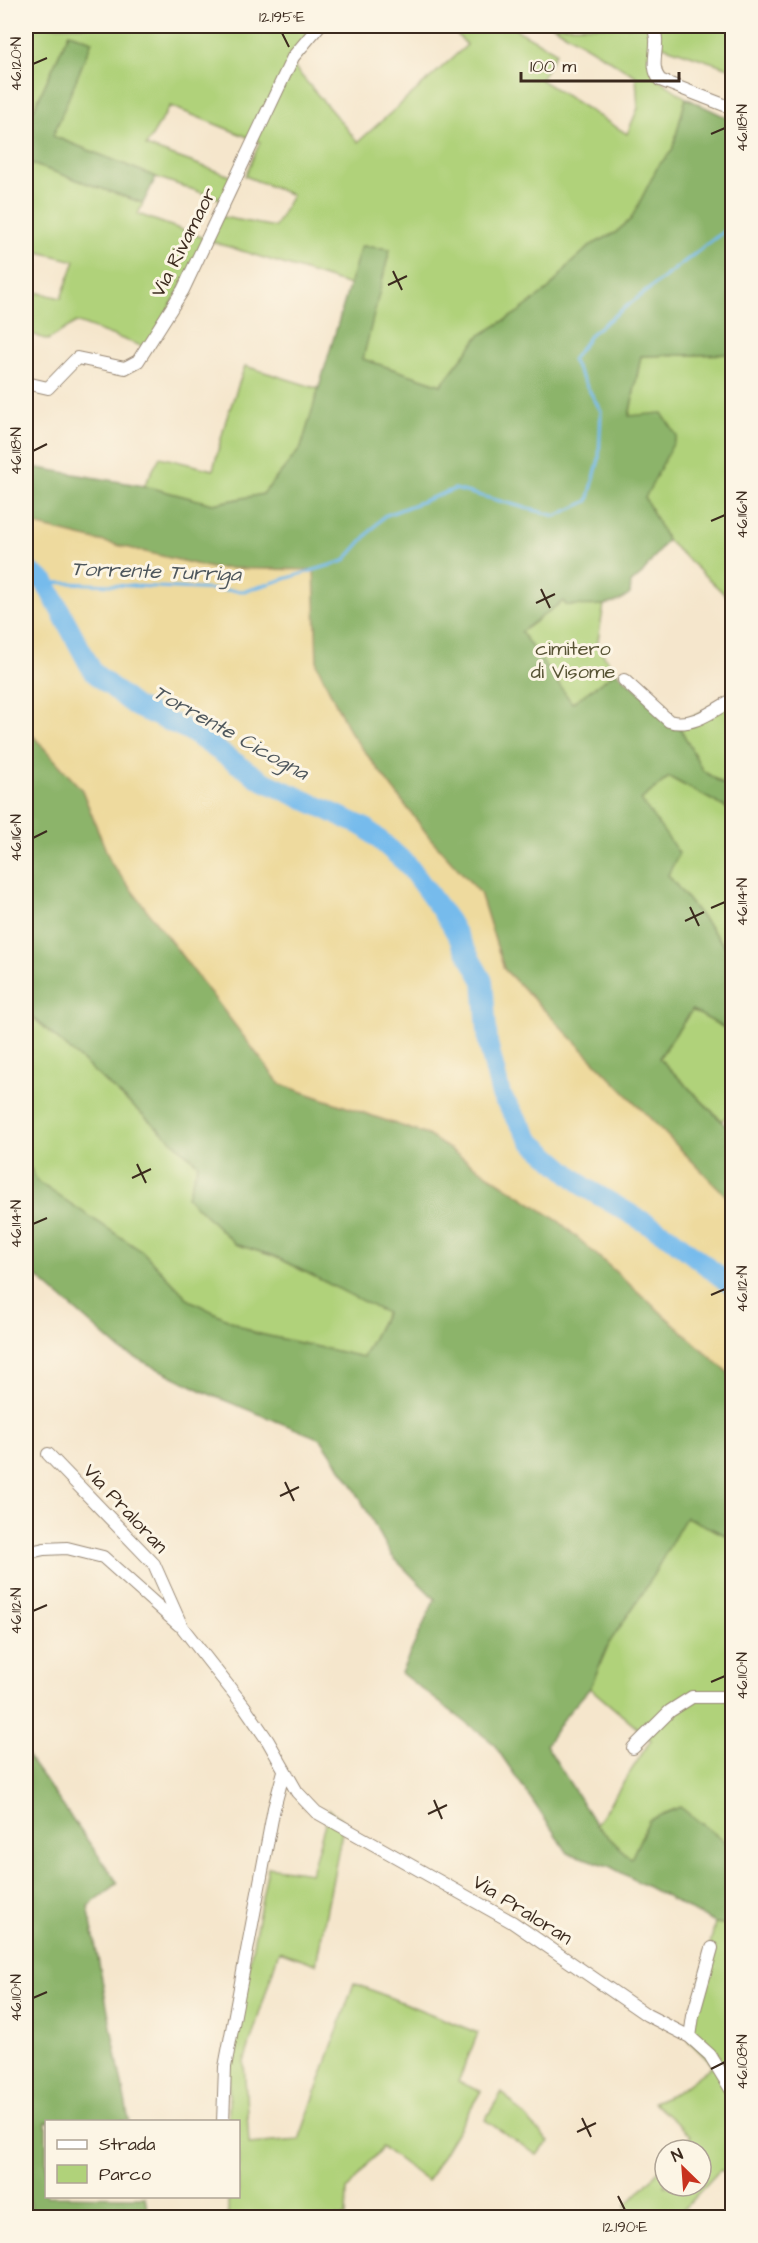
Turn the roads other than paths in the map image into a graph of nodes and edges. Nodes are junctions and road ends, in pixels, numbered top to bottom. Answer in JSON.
{"nodes":[{"id":1,"x":319,"y":26,"type":"edge"},
{"id":2,"x":652,"y":26,"type":"edge"},
{"id":3,"x":732,"y":108,"type":"edge"},
{"id":4,"x":26,"y":383,"type":"edge"},
{"id":5,"x":624,"y":680,"type":"dead end"},
{"id":6,"x":732,"y":700,"type":"edge"},
{"id":7,"x":48,"y":1454,"type":"dead end"},
{"id":8,"x":26,"y":1553,"type":"edge"},
{"id":9,"x":182,"y":1628,"type":"junction"},
{"id":10,"x":732,"y":1697,"type":"edge"},
{"id":11,"x":633,"y":1748,"type":"dead end"},
{"id":12,"x":284,"y":1772,"type":"junction"},
{"id":13,"x":712,"y":1948,"type":"dead end"},
{"id":14,"x":690,"y":2037,"type":"junction"},
{"id":15,"x":732,"y":2091,"type":"edge"},
{"id":16,"x":223,"y":2120,"type":"edge"}],
"edges":[{"from":1,"to":4,"type":"street","name":"Via Rivamaor"},
{"from":2,"to":3,"type":"street"},
{"from":5,"to":6,"type":"street"},
{"from":7,"to":9,"type":"street","name":"Via Praloran"},
{"from":8,"to":9,"type":"street","name":"Via Praloran"},
{"from":9,"to":12,"type":"street","name":"Via Praloran"},
{"from":10,"to":11,"type":"street"},
{"from":12,"to":14,"type":"street","name":"Via Praloran"},
{"from":12,"to":16,"type":"street"},
{"from":13,"to":14,"type":"street"},
{"from":14,"to":15,"type":"street","name":"Via Praloran"}]}
